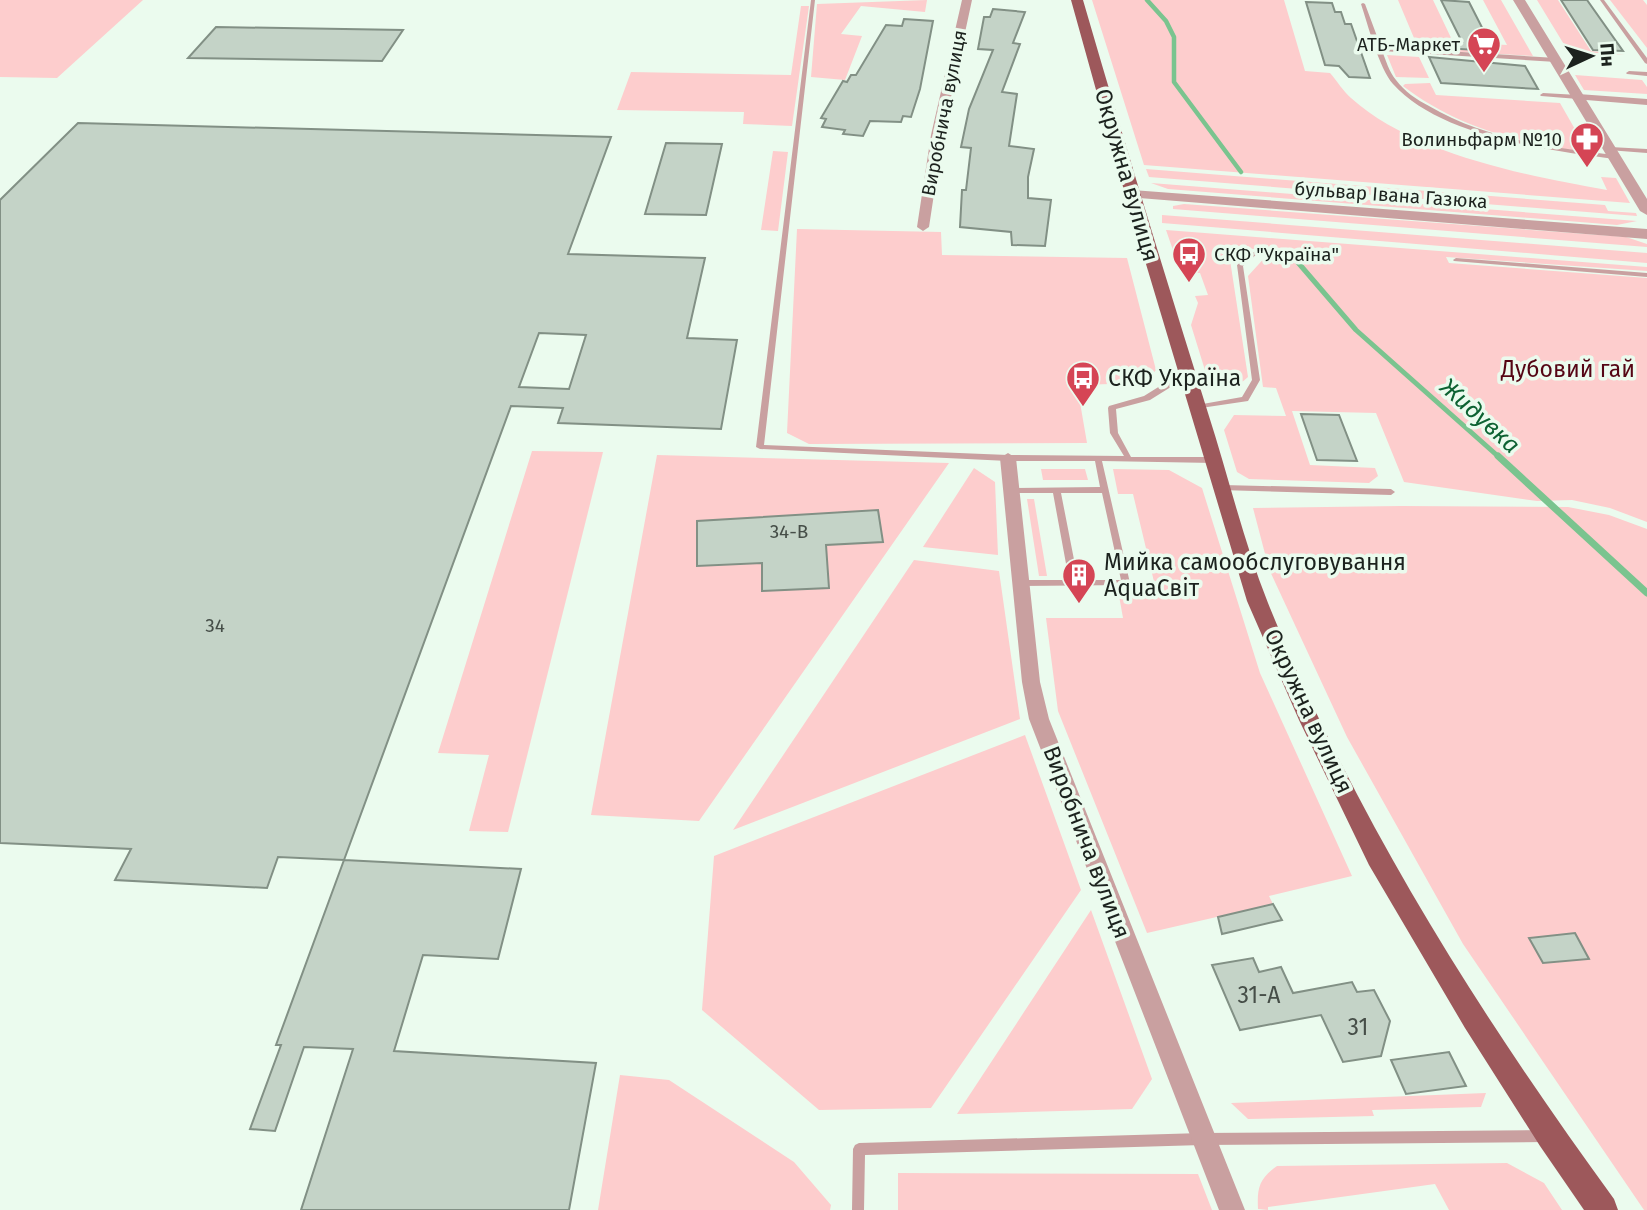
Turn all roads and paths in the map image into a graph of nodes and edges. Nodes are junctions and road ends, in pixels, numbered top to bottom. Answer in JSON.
{"nodes":[{"id":1,"x":813,"y":0,"type":"edge"},
{"id":2,"x":967,"y":0,"type":"edge"},
{"id":3,"x":1077,"y":0,"type":"edge"},
{"id":4,"x":1520,"y":0,"type":"edge"},
{"id":5,"x":1602,"y":0,"type":"edge"},
{"id":6,"x":1363,"y":4,"type":"dead end"},
{"id":7,"x":1381,"y":49,"type":"junction"},
{"id":8,"x":1556,"y":60,"type":"junction"},
{"id":9,"x":1647,"y":61,"type":"edge"},
{"id":10,"x":1629,"y":73,"type":"dead end"},
{"id":11,"x":1647,"y":74,"type":"edge"},
{"id":12,"x":1543,"y":95,"type":"dead end"},
{"id":13,"x":1578,"y":97,"type":"junction"},
{"id":14,"x":1647,"y":102,"type":"edge"},
{"id":15,"x":1647,"y":151,"type":"edge"},
{"id":16,"x":1613,"y":153,"type":"junction"},
{"id":17,"x":1132,"y":194,"type":"junction"},
{"id":18,"x":1647,"y":211,"type":"edge"},
{"id":19,"x":923,"y":227,"type":"dead end"},
{"id":20,"x":1647,"y":234,"type":"edge"},
{"id":21,"x":1255,"y":253,"type":"dead end"},
{"id":22,"x":1456,"y":260,"type":"dead end"},
{"id":23,"x":1647,"y":275,"type":"edge"},
{"id":24,"x":1187,"y":373,"type":"junction"},
{"id":25,"x":1197,"y":407,"type":"junction"},
{"id":26,"x":1008,"y":458,"type":"junction"},
{"id":27,"x":1098,"y":459,"type":"junction"},
{"id":28,"x":1129,"y":459,"type":"junction"},
{"id":29,"x":1214,"y":460,"type":"junction"},
{"id":30,"x":1223,"y":488,"type":"junction"},
{"id":31,"x":1011,"y":490,"type":"junction"},
{"id":32,"x":1057,"y":490,"type":"junction"},
{"id":33,"x":1105,"y":490,"type":"junction"},
{"id":34,"x":1391,"y":492,"type":"dead end"},
{"id":35,"x":1021,"y":583,"type":"junction"},
{"id":36,"x":1074,"y":583,"type":"junction"},
{"id":37,"x":1550,"y":1136,"type":"junction"},
{"id":38,"x":1202,"y":1139,"type":"junction"},
{"id":39,"x":858,"y":1210,"type":"edge"},
{"id":40,"x":1232,"y":1210,"type":"edge"},
{"id":41,"x":1604,"y":1210,"type":"edge"}],
"edges":[{"from":1,"to":26,"type":"lane"},
{"from":2,"to":19,"type":"street","name":"Виробнича вулиця"},
{"from":3,"to":17,"type":"main road","name":"Окружна вулиця"},
{"from":4,"to":8,"type":"street"},
{"from":5,"to":9,"type":"lane"},
{"from":6,"to":7,"type":"lane"},
{"from":7,"to":8,"type":"lane"},
{"from":7,"to":16,"type":"lane"},
{"from":8,"to":13,"type":"street"},
{"from":10,"to":11,"type":"lane"},
{"from":12,"to":13,"type":"lane"},
{"from":13,"to":14,"type":"street"},
{"from":13,"to":16,"type":"street"},
{"from":15,"to":16,"type":"lane"},
{"from":16,"to":18,"type":"street"},
{"from":17,"to":20,"type":"street","name":"бульвар Івана Газюка"},
{"from":17,"to":24,"type":"main road","name":"Окружна вулиця"},
{"from":21,"to":25,"type":"lane"},
{"from":22,"to":23,"type":"lane"},
{"from":24,"to":25,"type":"main road","name":"Окружна вулиця"},
{"from":24,"to":28,"type":"lane"},
{"from":25,"to":29,"type":"main road","name":"Окружна вулиця"},
{"from":26,"to":27,"type":"lane"},
{"from":26,"to":31,"type":"street","name":"Виробнича вулиця"},
{"from":27,"to":28,"type":"lane"},
{"from":27,"to":33,"type":"lane"},
{"from":28,"to":29,"type":"lane"},
{"from":29,"to":30,"type":"main road","name":"Окружна вулиця"},
{"from":30,"to":34,"type":"lane"},
{"from":30,"to":37,"type":"main road","name":"Окружна вулиця"},
{"from":31,"to":32,"type":"lane"},
{"from":31,"to":35,"type":"street","name":"Виробнича вулиця"},
{"from":32,"to":33,"type":"lane"},
{"from":32,"to":36,"type":"lane"},
{"from":33,"to":36,"type":"lane"},
{"from":35,"to":36,"type":"lane"},
{"from":35,"to":38,"type":"street","name":"Виробнича вулиця"},
{"from":37,"to":38,"type":"lane"},
{"from":37,"to":41,"type":"main road","name":"Окружна вулиця"},
{"from":38,"to":39,"type":"lane"},
{"from":38,"to":40,"type":"street","name":"Виробнича вулиця"}]}
